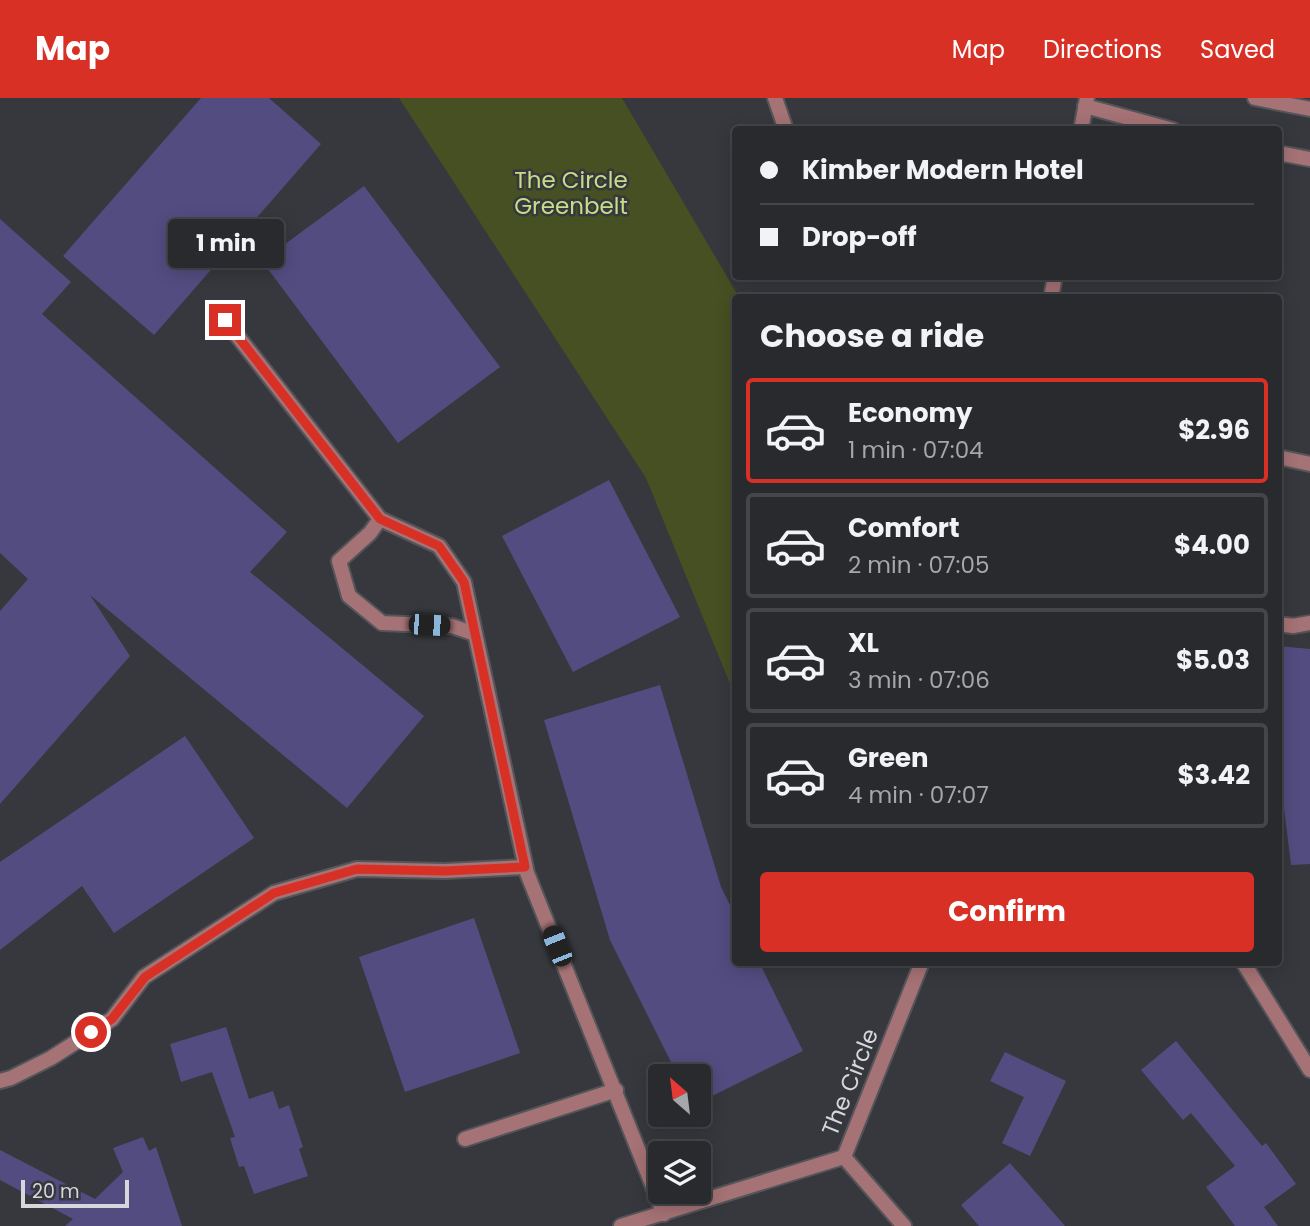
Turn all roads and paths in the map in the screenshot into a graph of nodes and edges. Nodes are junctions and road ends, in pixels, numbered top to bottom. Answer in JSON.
{"nodes":[{"id":1,"x":775,"y":98,"type":"edge"},
{"id":2,"x":1255,"y":98,"type":"edge"},
{"id":3,"x":1086,"y":102,"type":"edge"},
{"id":4,"x":1310,"y":109,"type":"edge"},
{"id":5,"x":785,"y":126,"type":"edge"},
{"id":6,"x":1082,"y":126,"type":"edge"},
{"id":7,"x":1161,"y":126,"type":"edge"},
{"id":8,"x":1282,"y":154,"type":"edge"},
{"id":9,"x":1310,"y":159,"type":"edge"},
{"id":10,"x":225,"y":320,"type":"dead end"},
{"id":11,"x":1282,"y":458,"type":"edge"},
{"id":12,"x":1310,"y":464,"type":"edge"},
{"id":13,"x":380,"y":519,"type":"junction"},
{"id":14,"x":1310,"y":623,"type":"edge"},
{"id":15,"x":1282,"y":625,"type":"edge"},
{"id":16,"x":475,"y":634,"type":"junction"},
{"id":17,"x":525,"y":867,"type":"junction"},
{"id":18,"x":920,"y":966,"type":"edge"},
{"id":19,"x":1245,"y":966,"type":"edge"},
{"id":20,"x":1310,"y":1070,"type":"edge"},
{"id":21,"x":0,"y":1081,"type":"edge"},
{"id":22,"x":616,"y":1090,"type":"junction"},
{"id":23,"x":465,"y":1139,"type":"dead end"},
{"id":24,"x":844,"y":1157,"type":"junction"},
{"id":25,"x":664,"y":1214,"type":"junction"},
{"id":26,"x":621,"y":1226,"type":"edge"},
{"id":27,"x":904,"y":1226,"type":"edge"}],
"edges":[{"from":1,"to":5,"type":"street"},
{"from":2,"to":4,"type":"street"},
{"from":3,"to":6,"type":"street"},
{"from":3,"to":7,"type":"street"},
{"from":8,"to":9,"type":"street"},
{"from":10,"to":13,"type":"street"},
{"from":11,"to":12,"type":"street"},
{"from":13,"to":16,"type":"street"},
{"from":13,"to":16,"type":"street"},
{"from":14,"to":15,"type":"street"},
{"from":16,"to":17,"type":"street"},
{"from":17,"to":21,"type":"street"},
{"from":17,"to":22,"type":"street"},
{"from":18,"to":24,"type":"street","name":"The Circle"},
{"from":19,"to":20,"type":"street"},
{"from":22,"to":23,"type":"street"},
{"from":22,"to":25,"type":"street"},
{"from":24,"to":25,"type":"street","name":"The Circle"},
{"from":24,"to":27,"type":"street"},
{"from":25,"to":26,"type":"street","name":"The Circle"}]}
